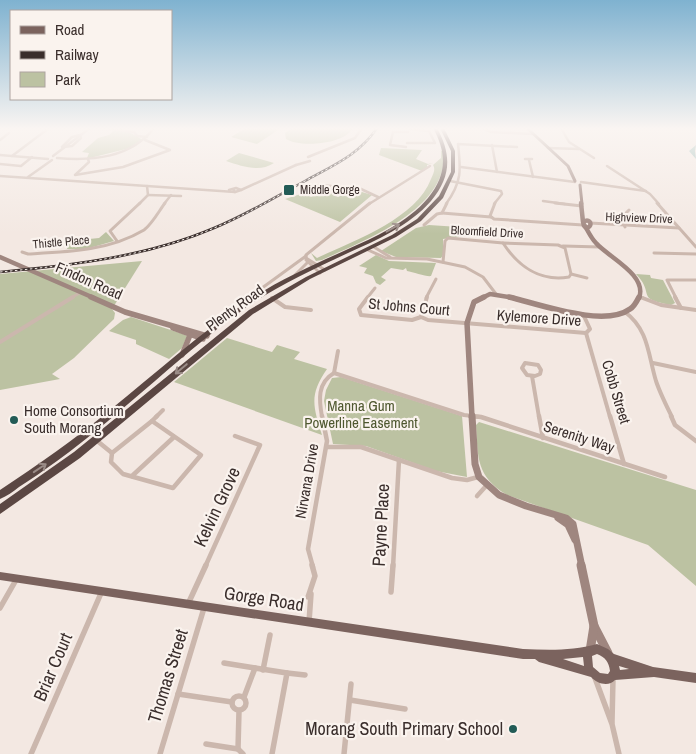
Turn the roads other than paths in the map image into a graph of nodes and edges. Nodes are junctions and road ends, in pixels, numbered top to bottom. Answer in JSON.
{"nodes":[{"id":1,"x":24,"y":163,"type":"edge"},
{"id":2,"x":46,"y":163,"type":"edge"},
{"id":3,"x":88,"y":163,"type":"edge"},
{"id":4,"x":132,"y":163,"type":"edge"},
{"id":5,"x":446,"y":163,"type":"edge"},
{"id":6,"x":453,"y":163,"type":"edge"},
{"id":7,"x":461,"y":163,"type":"edge"},
{"id":8,"x":495,"y":163,"type":"edge"},
{"id":9,"x":531,"y":163,"type":"edge"},
{"id":10,"x":565,"y":163,"type":"edge"},
{"id":11,"x":0,"y":164,"type":"edge"},
{"id":12,"x":300,"y":164,"type":"edge"},
{"id":13,"x":295,"y":165,"type":"junction"},
{"id":14,"x":430,"y":166,"type":"dead end"},
{"id":15,"x":607,"y":166,"type":"dead end"},
{"id":16,"x":461,"y":167,"type":"junction"},
{"id":17,"x":497,"y":172,"type":"junction"},
{"id":18,"x":33,"y":174,"type":"junction"},
{"id":19,"x":0,"y":176,"type":"edge"},
{"id":20,"x":273,"y":176,"type":"junction"},
{"id":21,"x":533,"y":177,"type":"junction"},
{"id":22,"x":26,"y":178,"type":"junction"},
{"id":23,"x":32,"y":178,"type":"junction"},
{"id":24,"x":450,"y":182,"type":"junction"},
{"id":25,"x":458,"y":183,"type":"junction"},
{"id":26,"x":578,"y":183,"type":"junction"},
{"id":27,"x":321,"y":185,"type":"junction"},
{"id":28,"x":147,"y":186,"type":"junction"},
{"id":29,"x":339,"y":187,"type":"junction"},
{"id":30,"x":324,"y":190,"type":"junction"},
{"id":31,"x":646,"y":191,"type":"junction"},
{"id":32,"x":148,"y":195,"type":"junction"},
{"id":33,"x":171,"y":195,"type":"junction"},
{"id":34,"x":180,"y":196,"type":"dead end"},
{"id":35,"x":378,"y":197,"type":"junction"},
{"id":36,"x":544,"y":201,"type":"dead end"},
{"id":37,"x":582,"y":206,"type":"junction"},
{"id":38,"x":629,"y":210,"type":"dead end"},
{"id":39,"x":442,"y":213,"type":"junction"},
{"id":40,"x":491,"y":217,"type":"junction"},
{"id":41,"x":542,"y":221,"type":"joint"},
{"id":42,"x":572,"y":223,"type":"joint"},
{"id":43,"x":586,"y":224,"type":"junction"},
{"id":44,"x":424,"y":225,"type":"dead end"},
{"id":45,"x":625,"y":227,"type":"junction"},
{"id":46,"x":678,"y":228,"type":"junction"},
{"id":47,"x":117,"y":241,"type":"junction"},
{"id":48,"x":503,"y":243,"type":"junction"},
{"id":49,"x":551,"y":245,"type":"joint"},
{"id":50,"x":599,"y":246,"type":"junction"},
{"id":51,"x":357,"y":247,"type":"junction"},
{"id":52,"x":696,"y":247,"type":"edge"},
{"id":53,"x":563,"y":248,"type":"junction"},
{"id":54,"x":371,"y":249,"type":"junction"},
{"id":55,"x":22,"y":252,"type":"dead end"},
{"id":56,"x":654,"y":253,"type":"dead end"},
{"id":57,"x":696,"y":254,"type":"edge"},
{"id":58,"x":0,"y":257,"type":"edge"},
{"id":59,"x":307,"y":259,"type":"junction"},
{"id":60,"x":395,"y":259,"type":"junction"},
{"id":61,"x":443,"y":262,"type":"junction"},
{"id":62,"x":319,"y":269,"type":"junction"},
{"id":63,"x":571,"y":274,"type":"junction"},
{"id":64,"x":587,"y":278,"type":"dead end"},
{"id":65,"x":290,"y":279,"type":"junction"},
{"id":66,"x":436,"y":279,"type":"dead end"},
{"id":67,"x":696,"y":280,"type":"edge"},
{"id":68,"x":262,"y":288,"type":"dead end"},
{"id":69,"x":375,"y":288,"type":"dead end"},
{"id":70,"x":79,"y":292,"type":"junction"},
{"id":71,"x":494,"y":294,"type":"junction"},
{"id":72,"x":272,"y":298,"type":"junction"},
{"id":73,"x":640,"y":298,"type":"junction"},
{"id":74,"x":681,"y":308,"type":"junction"},
{"id":75,"x":311,"y":310,"type":"dead end"},
{"id":76,"x":696,"y":310,"type":"edge"},
{"id":77,"x":625,"y":312,"type":"junction"},
{"id":78,"x":586,"y":317,"type":"junction"},
{"id":79,"x":421,"y":318,"type":"junction"},
{"id":80,"x":457,"y":323,"type":"joint"},
{"id":81,"x":467,"y":324,"type":"junction"},
{"id":82,"x":170,"y":325,"type":"junction"},
{"id":83,"x":585,"y":333,"type":"junction"},
{"id":84,"x":190,"y":335,"type":"junction"},
{"id":85,"x":205,"y":337,"type":"junction"},
{"id":86,"x":214,"y":341,"type":"junction"},
{"id":87,"x":0,"y":342,"type":"edge"},
{"id":88,"x":338,"y":351,"type":"dead end"},
{"id":89,"x":181,"y":356,"type":"junction"},
{"id":90,"x":653,"y":363,"type":"junction"},
{"id":91,"x":696,"y":372,"type":"edge"},
{"id":92,"x":334,"y":373,"type":"junction"},
{"id":93,"x":532,"y":376,"type":"junction"},
{"id":94,"x":163,"y":410,"type":"dead end"},
{"id":95,"x":472,"y":416,"type":"junction"},
{"id":96,"x":152,"y":422,"type":"junction"},
{"id":97,"x":174,"y":436,"type":"junction"},
{"id":98,"x":235,"y":436,"type":"dead end"},
{"id":99,"x":541,"y":438,"type":"junction"},
{"id":100,"x":96,"y":440,"type":"junction"},
{"id":101,"x":696,"y":441,"type":"edge"},
{"id":102,"x":326,"y":447,"type":"junction"},
{"id":103,"x":112,"y":453,"type":"junction"},
{"id":104,"x":399,"y":460,"type":"junction"},
{"id":105,"x":622,"y":463,"type":"junction"},
{"id":106,"x":478,"y":475,"type":"junction"},
{"id":107,"x":132,"y":476,"type":"junction"},
{"id":108,"x":665,"y":477,"type":"dead end"},
{"id":109,"x":486,"y":486,"type":"junction"},
{"id":110,"x":0,"y":494,"type":"edge"},
{"id":111,"x":477,"y":496,"type":"dead end"},
{"id":112,"x":0,"y":509,"type":"edge"},
{"id":113,"x":0,"y":576,"type":"edge"},
{"id":114,"x":17,"y":579,"type":"junction"},
{"id":115,"x":102,"y":591,"type":"junction"},
{"id":116,"x":311,"y":591,"type":"junction"},
{"id":117,"x":391,"y":592,"type":"dead end"},
{"id":118,"x":308,"y":597,"type":"dead end"},
{"id":119,"x":188,"y":604,"type":"junction"},
{"id":120,"x":205,"y":606,"type":"junction"},
{"id":121,"x":0,"y":608,"type":"edge"},
{"id":122,"x":309,"y":622,"type":"junction"},
{"id":123,"x":594,"y":626,"type":"junction"},
{"id":124,"x":270,"y":635,"type":"dead end"},
{"id":125,"x":590,"y":651,"type":"junction"},
{"id":126,"x":523,"y":654,"type":"junction"},
{"id":127,"x":610,"y":657,"type":"junction"},
{"id":128,"x":224,"y":663,"type":"dead end"},
{"id":129,"x":255,"y":668,"type":"junction"},
{"id":130,"x":263,"y":670,"type":"junction"},
{"id":131,"x":654,"y":672,"type":"junction"},
{"id":132,"x":287,"y":673,"type":"junction"},
{"id":133,"x":593,"y":674,"type":"junction"},
{"id":134,"x":305,"y":675,"type":"dead end"},
{"id":135,"x":613,"y":676,"type":"junction"},
{"id":136,"x":696,"y":678,"type":"edge"},
{"id":137,"x":351,"y":684,"type":"dead end"},
{"id":138,"x":178,"y":694,"type":"junction"},
{"id":139,"x":244,"y":697,"type":"junction"},
{"id":140,"x":350,"y":700,"type":"junction"},
{"id":141,"x":232,"y":702,"type":"junction"},
{"id":142,"x":405,"y":709,"type":"dead end"},
{"id":143,"x":239,"y":711,"type":"junction"},
{"id":144,"x":612,"y":724,"type":"junction"},
{"id":145,"x":206,"y":744,"type":"dead end"},
{"id":146,"x":240,"y":751,"type":"edge"},
{"id":147,"x":31,"y":754,"type":"edge"},
{"id":148,"x":160,"y":754,"type":"edge"},
{"id":149,"x":272,"y":754,"type":"edge"},
{"id":150,"x":344,"y":754,"type":"edge"},
{"id":151,"x":618,"y":754,"type":"edge"}],
"edges":[{"from":1,"to":11,"type":"street"},
{"from":2,"to":18,"type":"street"},
{"from":3,"to":4,"type":"street"},
{"from":51,"to":5,"type":"highway","name":"Plenty Road","one_way":true},
{"from":6,"to":24,"type":"highway","name":"Plenty Road"},
{"from":7,"to":16,"type":"street"},
{"from":8,"to":17,"type":"street"},
{"from":9,"to":21,"type":"street"},
{"from":10,"to":26,"type":"street"},
{"from":12,"to":13,"type":"street"},
{"from":13,"to":20,"type":"street"},
{"from":13,"to":20,"type":"street"},
{"from":14,"to":35,"type":"street"},
{"from":15,"to":31,"type":"street"},
{"from":16,"to":17,"type":"street"},
{"from":16,"to":25,"type":"street"},
{"from":17,"to":21,"type":"street"},
{"from":18,"to":22,"type":"street"},
{"from":18,"to":23,"type":"street"},
{"from":19,"to":22,"type":"street"},
{"from":20,"to":28,"type":"street"},
{"from":21,"to":26,"type":"street"},
{"from":22,"to":23,"type":"street"},
{"from":23,"to":28,"type":"street"},
{"from":24,"to":25,"type":"street"},
{"from":24,"to":54,"type":"highway","name":"Plenty Road"},
{"from":25,"to":39,"type":"street"},
{"from":25,"to":40,"type":"street"},
{"from":26,"to":31,"type":"street"},
{"from":26,"to":37,"type":"street"},
{"from":27,"to":29,"type":"street"},
{"from":27,"to":30,"type":"street"},
{"from":27,"to":30,"type":"street"},
{"from":28,"to":32,"type":"street"},
{"from":29,"to":30,"type":"street"},
{"from":29,"to":35,"type":"street"},
{"from":31,"to":46,"type":"street"},
{"from":32,"to":33,"type":"street"},
{"from":32,"to":47,"type":"street"},
{"from":33,"to":34,"type":"street"},
{"from":33,"to":47,"type":"street","name":"Thistle Place"},
{"from":35,"to":59,"type":"street"},
{"from":36,"to":37,"type":"street"},
{"from":37,"to":43,"type":"street"},
{"from":38,"to":45,"type":"street"},
{"from":39,"to":40,"type":"street"},
{"from":39,"to":44,"type":"street"},
{"from":40,"to":41,"type":"street","name":"Highview Drive"},
{"from":41,"to":42,"type":"street","name":"Highview Drive"},
{"from":42,"to":43,"type":"street","name":"Highview Drive"},
{"from":43,"to":45,"type":"street","name":"Highview Drive"},
{"from":43,"to":50,"type":"street"},
{"from":45,"to":46,"type":"street","name":"Highview Drive"},
{"from":46,"to":52,"type":"street"},
{"from":47,"to":55,"type":"street","name":"Thistle Place"},
{"from":48,"to":49,"type":"street","name":"Bloomfield Drive"},
{"from":48,"to":61,"type":"street","name":"Bloomfield Drive"},
{"from":48,"to":63,"type":"street"},
{"from":49,"to":53,"type":"street","name":"Bloomfield Drive"},
{"from":50,"to":53,"type":"street","name":"Bloomfield Drive"},
{"from":50,"to":73,"type":"street"},
{"from":51,"to":54,"type":"highway"},
{"from":51,"to":62,"type":"highway","name":"Plenty Road"},
{"from":53,"to":63,"type":"street"},
{"from":54,"to":60,"type":"street"},
{"from":54,"to":60,"type":"street"},
{"from":54,"to":62,"type":"highway","name":"Plenty Road"},
{"from":56,"to":57,"type":"street"},
{"from":58,"to":70,"type":"street","name":"Findon Road"},
{"from":59,"to":62,"type":"street"},
{"from":59,"to":65,"type":"street"},
{"from":59,"to":68,"type":"street"},
{"from":60,"to":61,"type":"street"},
{"from":61,"to":71,"type":"street"},
{"from":62,"to":65,"type":"highway","name":"Plenty Road"},
{"from":62,"to":72,"type":"highway","name":"Plenty Road"},
{"from":63,"to":64,"type":"street"},
{"from":65,"to":85,"type":"highway","name":"Plenty Road"},
{"from":66,"to":79,"type":"street"},
{"from":67,"to":74,"type":"street"},
{"from":69,"to":79,"type":"street","name":"St Johns Court"},
{"from":70,"to":82,"type":"street","name":"Findon Road"},
{"from":70,"to":87,"type":"street"},
{"from":71,"to":78,"type":"street"},
{"from":71,"to":81,"type":"street"},
{"from":72,"to":75,"type":"street"},
{"from":72,"to":86,"type":"highway","name":"Plenty Road"},
{"from":73,"to":74,"type":"street"},
{"from":73,"to":77,"type":"street"},
{"from":74,"to":76,"type":"street"},
{"from":77,"to":78,"type":"street"},
{"from":77,"to":90,"type":"street"},
{"from":78,"to":83,"type":"street","name":"Kylemore Drive"},
{"from":79,"to":80,"type":"street","name":"St Johns Court"},
{"from":80,"to":81,"type":"street","name":"St Johns Court"},
{"from":81,"to":83,"type":"street","name":"Kylemore Drive"},
{"from":81,"to":95,"type":"street"},
{"from":82,"to":84,"type":"street","name":"Findon Road"},
{"from":82,"to":85,"type":"street","name":"Findon Road"},
{"from":83,"to":105,"type":"street","name":"Cobb Street"},
{"from":84,"to":85,"type":"street","name":"Findon Road"},
{"from":84,"to":89,"type":"street"},
{"from":85,"to":86,"type":"highway","name":"Findon Road"},
{"from":85,"to":89,"type":"highway","name":"Plenty Road"},
{"from":86,"to":100,"type":"highway","name":"Plenty Road","one_way":true},
{"from":88,"to":92,"type":"street","name":"Nirvana Drive"},
{"from":110,"to":89,"type":"highway","name":"Plenty Road","one_way":true},
{"from":90,"to":91,"type":"street"},
{"from":90,"to":101,"type":"street"},
{"from":92,"to":95,"type":"street","name":"Serenity Way"},
{"from":92,"to":102,"type":"street","name":"Nirvana Drive"},
{"from":93,"to":93,"type":"street"},
{"from":93,"to":99,"type":"street"},
{"from":94,"to":96,"type":"street"},
{"from":95,"to":99,"type":"street","name":"Serenity Way"},
{"from":95,"to":106,"type":"street"},
{"from":96,"to":97,"type":"street"},
{"from":96,"to":103,"type":"street"},
{"from":97,"to":107,"type":"street"},
{"from":97,"to":107,"type":"street"},
{"from":98,"to":119,"type":"street","name":"Kelvin Grove"},
{"from":99,"to":105,"type":"street","name":"Serenity Way"},
{"from":100,"to":103,"type":"street"},
{"from":100,"to":112,"type":"highway","name":"Plenty Road"},
{"from":102,"to":104,"type":"street"},
{"from":102,"to":116,"type":"street","name":"Nirvana Drive"},
{"from":103,"to":107,"type":"street"},
{"from":104,"to":106,"type":"street"},
{"from":104,"to":117,"type":"street","name":"Payne Place"},
{"from":105,"to":108,"type":"street","name":"Serenity Way"},
{"from":106,"to":109,"type":"street"},
{"from":109,"to":111,"type":"street"},
{"from":109,"to":123,"type":"street"},
{"from":113,"to":114,"type":"main road","name":"Gorge Road"},
{"from":114,"to":115,"type":"main road","name":"Gorge Road"},
{"from":114,"to":121,"type":"street"},
{"from":115,"to":119,"type":"main road","name":"Gorge Road"},
{"from":115,"to":147,"type":"street","name":"Briar Court"},
{"from":116,"to":118,"type":"street","name":"Nirvana Drive"},
{"from":116,"to":122,"type":"street","name":"Nirvana Drive"},
{"from":119,"to":120,"type":"main road","name":"Gorge Road"},
{"from":120,"to":122,"type":"main road","name":"Gorge Road"},
{"from":120,"to":138,"type":"street","name":"Thomas Street"},
{"from":122,"to":126,"type":"main road","name":"Gorge Road"},
{"from":123,"to":125,"type":"street"},
{"from":123,"to":127,"type":"street"},
{"from":124,"to":130,"type":"street"},
{"from":125,"to":126,"type":"main road","name":"Gorge Road"},
{"from":125,"to":127,"type":"main road"},
{"from":125,"to":133,"type":"main road"},
{"from":126,"to":133,"type":"main road","name":"Gorge Road"},
{"from":127,"to":131,"type":"main road"},
{"from":127,"to":135,"type":"main road"},
{"from":128,"to":129,"type":"street"},
{"from":129,"to":130,"type":"street"},
{"from":129,"to":139,"type":"street"},
{"from":130,"to":132,"type":"street"},
{"from":131,"to":135,"type":"main road"},
{"from":131,"to":136,"type":"main road"},
{"from":132,"to":134,"type":"street"},
{"from":132,"to":149,"type":"street"},
{"from":133,"to":135,"type":"main road"},
{"from":133,"to":144,"type":"street"},
{"from":135,"to":144,"type":"street"},
{"from":137,"to":140,"type":"street"},
{"from":138,"to":141,"type":"street"},
{"from":138,"to":148,"type":"street","name":"Thomas Street"},
{"from":139,"to":141,"type":"street"},
{"from":139,"to":143,"type":"street"},
{"from":140,"to":142,"type":"street"},
{"from":140,"to":150,"type":"street"},
{"from":141,"to":143,"type":"street"},
{"from":143,"to":146,"type":"street"},
{"from":144,"to":151,"type":"street"},
{"from":145,"to":146,"type":"street"}]}
